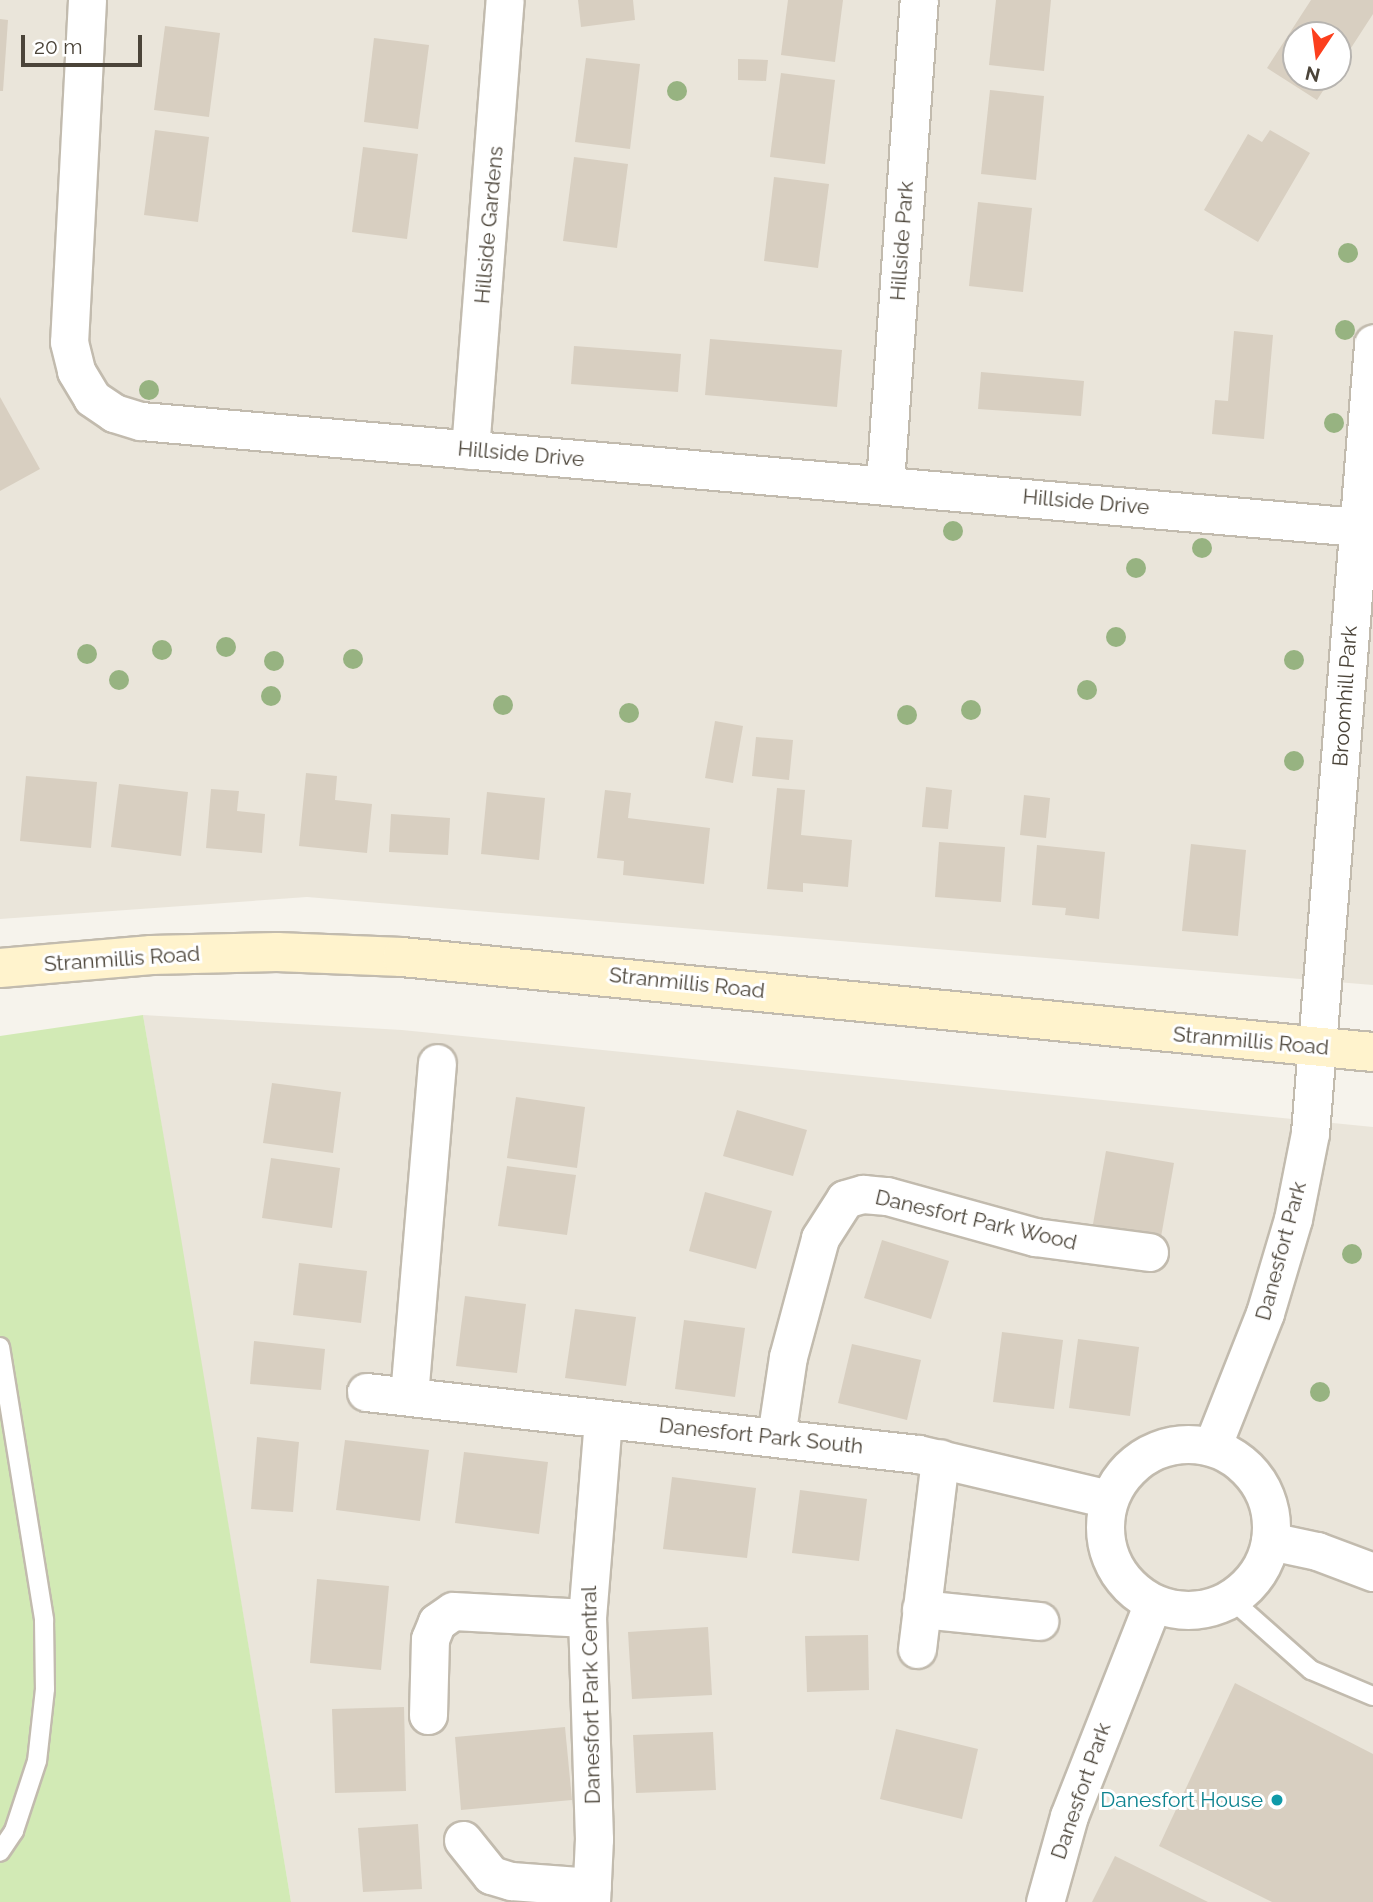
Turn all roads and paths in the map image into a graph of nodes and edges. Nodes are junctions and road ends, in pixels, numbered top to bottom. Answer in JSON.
{"nodes":[{"id":1,"x":88,"y":0,"type":"edge"},
{"id":2,"x":505,"y":0,"type":"edge"},
{"id":3,"x":919,"y":0,"type":"edge"},
{"id":4,"x":1373,"y":344,"type":"edge"},
{"id":5,"x":470,"y":450,"type":"junction"},
{"id":6,"x":885,"y":483,"type":"junction"},
{"id":7,"x":1358,"y":527,"type":"junction"},
{"id":8,"x":0,"y":968,"type":"edge"},
{"id":9,"x":1319,"y":1047,"type":"junction"},
{"id":10,"x":1373,"y":1052,"type":"edge"},
{"id":11,"x":437,"y":1063,"type":"dead end"},
{"id":12,"x":1149,"y":1252,"type":"dead end"},
{"id":13,"x":0,"y":1347,"type":"edge"},
{"id":14,"x":366,"y":1392,"type":"dead end"},
{"id":15,"x":410,"y":1396,"type":"junction"},
{"id":16,"x":603,"y":1419,"type":"junction"},
{"id":17,"x":776,"y":1437,"type":"junction"},
{"id":18,"x":1212,"y":1447,"type":"junction"},
{"id":19,"x":940,"y":1458,"type":"junction"},
{"id":20,"x":1108,"y":1499,"type":"junction"},
{"id":21,"x":1270,"y":1541,"type":"junction"},
{"id":22,"x":1373,"y":1572,"type":"edge"},
{"id":23,"x":1231,"y":1599,"type":"junction"},
{"id":24,"x":1153,"y":1603,"type":"junction"},
{"id":25,"x":921,"y":1609,"type":"junction"},
{"id":26,"x":587,"y":1618,"type":"junction"},
{"id":27,"x":1039,"y":1622,"type":"dead end"},
{"id":28,"x":917,"y":1649,"type":"dead end"},
{"id":29,"x":1373,"y":1696,"type":"edge"},
{"id":30,"x":428,"y":1715,"type":"dead end"},
{"id":31,"x":463,"y":1840,"type":"dead end"},
{"id":32,"x":0,"y":1852,"type":"edge"},
{"id":33,"x":592,"y":1894,"type":"edge"},
{"id":34,"x":1045,"y":1902,"type":"edge"}],
"edges":[{"from":1,"to":5,"type":"street","name":"Hillside Drive"},
{"from":2,"to":5,"type":"street","name":"Hillside Gardens"},
{"from":3,"to":6,"type":"street","name":"Hillside Park"},
{"from":4,"to":7,"type":"street","name":"Broomhill Park"},
{"from":5,"to":6,"type":"street","name":"Hillside Drive"},
{"from":6,"to":7,"type":"street","name":"Hillside Drive"},
{"from":7,"to":9,"type":"street","name":"Broomhill Park"},
{"from":8,"to":9,"type":"street","name":"Stranmillis Road"},
{"from":9,"to":10,"type":"street","name":"Stranmillis Road"},
{"from":9,"to":18,"type":"street","name":"Danesfort Park"},
{"from":11,"to":15,"type":"street"},
{"from":12,"to":17,"type":"street","name":"Danesfort Park Wood"},
{"from":13,"to":32,"type":"lane"},
{"from":14,"to":15,"type":"street","name":"Danesfort Park South"},
{"from":15,"to":16,"type":"street","name":"Danesfort Park South"},
{"from":16,"to":17,"type":"street","name":"Danesfort Park South"},
{"from":16,"to":26,"type":"street","name":"Danesfort Park Central"},
{"from":17,"to":19,"type":"street","name":"Danesfort Park South"},
{"from":18,"to":20,"type":"street"},
{"from":18,"to":21,"type":"street"},
{"from":19,"to":20,"type":"street","name":"Danesfort Park South"},
{"from":19,"to":25,"type":"street"},
{"from":20,"to":24,"type":"street"},
{"from":21,"to":22,"type":"street"},
{"from":21,"to":23,"type":"street"},
{"from":23,"to":24,"type":"street"},
{"from":23,"to":29,"type":"lane"},
{"from":24,"to":34,"type":"street","name":"Danesfort Park"},
{"from":25,"to":27,"type":"street"},
{"from":25,"to":28,"type":"street"},
{"from":26,"to":30,"type":"street"},
{"from":26,"to":33,"type":"street","name":"Danesfort Park Central"},
{"from":31,"to":33,"type":"street","name":"Danesfort Park Central"}]}
